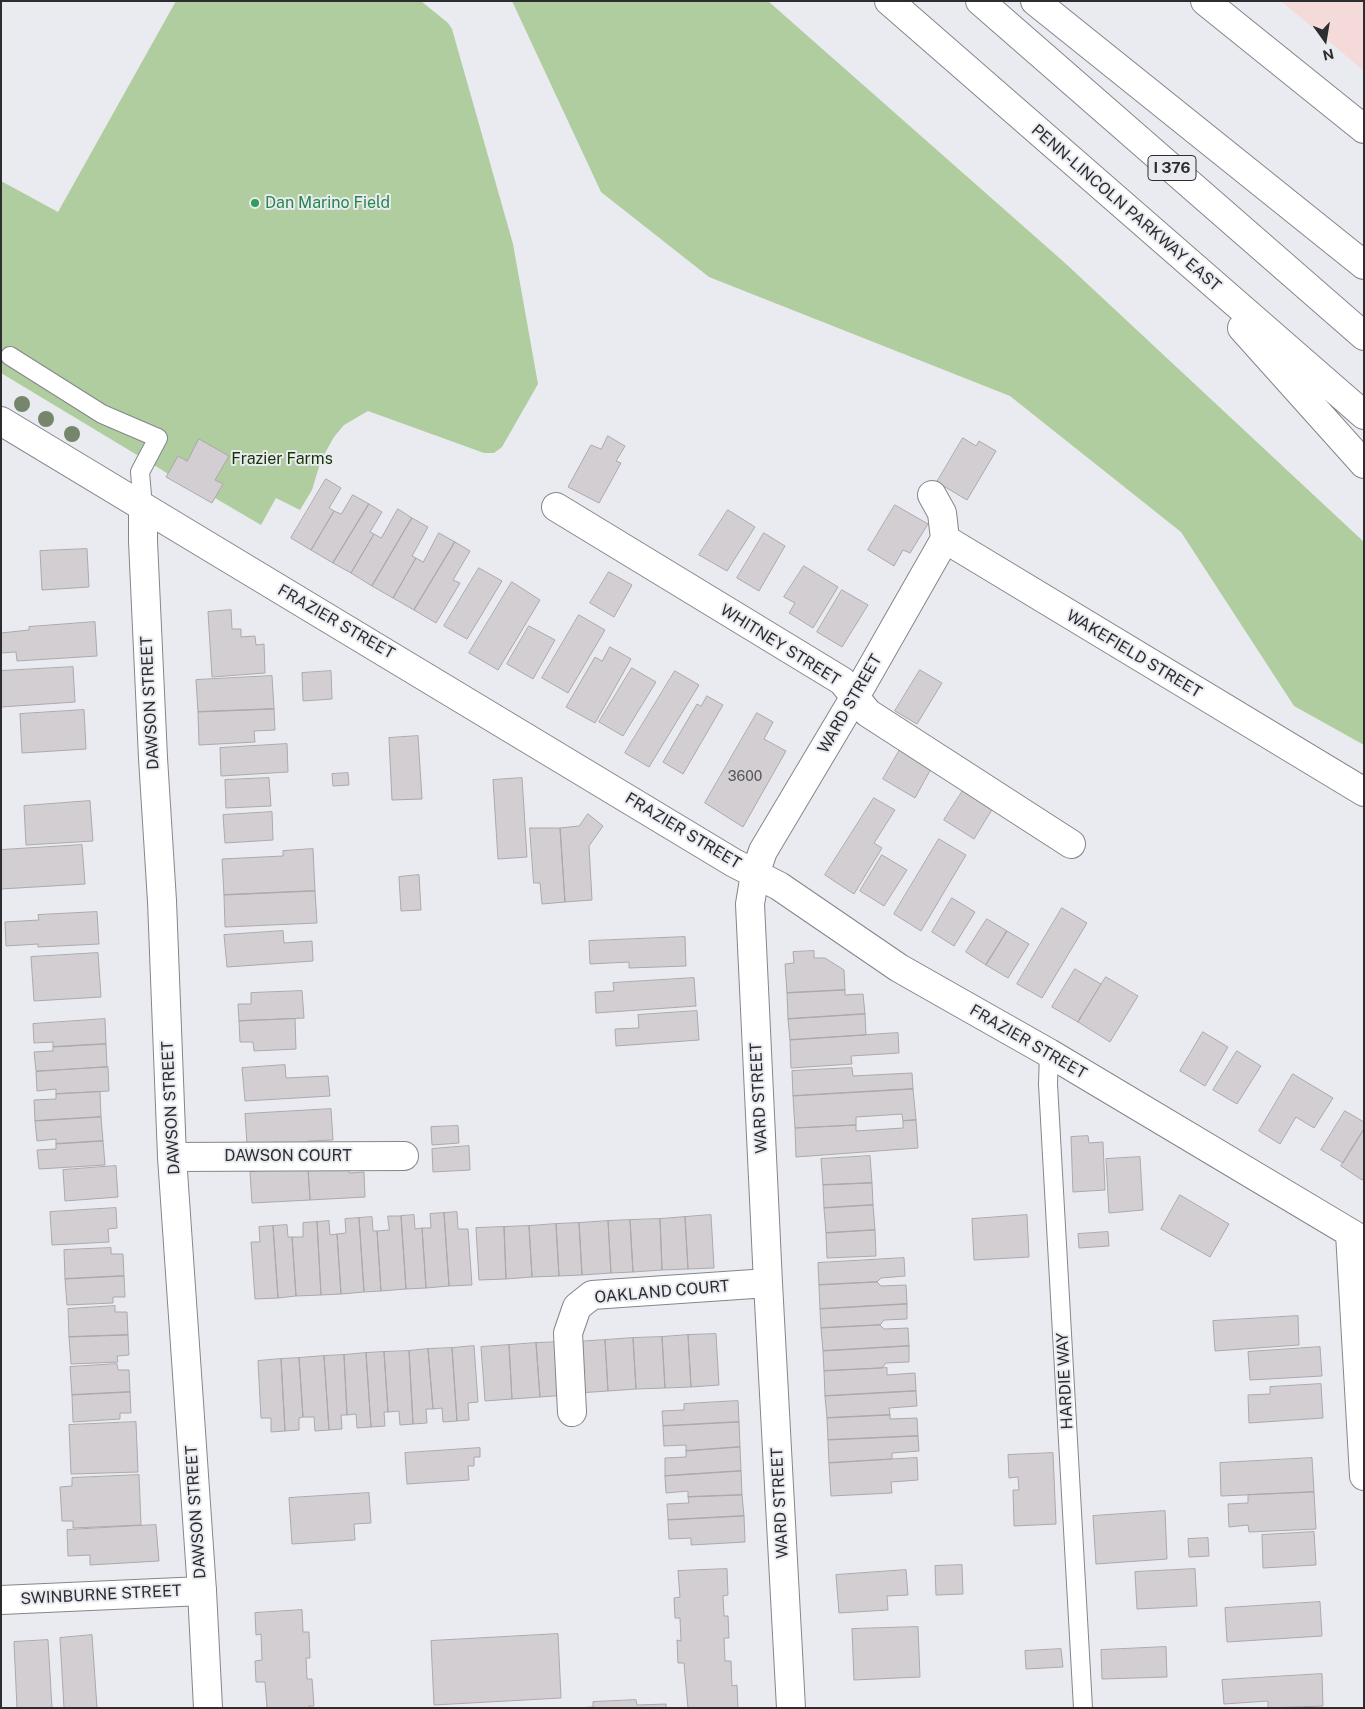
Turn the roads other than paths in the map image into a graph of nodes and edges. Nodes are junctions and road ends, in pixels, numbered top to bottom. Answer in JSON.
{"nodes":[{"id":1,"x":889,"y":1,"type":"edge"},
{"id":2,"x":980,"y":1,"type":"edge"},
{"id":3,"x":1035,"y":1,"type":"edge"},
{"id":4,"x":1206,"y":1,"type":"edge"},
{"id":5,"x":1364,"y":129,"type":"edge"},
{"id":6,"x":1165,"y":241,"type":"junction"},
{"id":7,"x":1364,"y":264,"type":"edge"},
{"id":8,"x":1364,"y":336,"type":"edge"},
{"id":9,"x":10,"y":356,"type":"dead end"},
{"id":10,"x":1364,"y":415,"type":"edge"},
{"id":11,"x":1,"y":422,"type":"edge"},
{"id":12,"x":1364,"y":464,"type":"edge"},
{"id":13,"x":932,"y":495,"type":"dead end"},
{"id":14,"x":143,"y":507,"type":"junction"},
{"id":15,"x":556,"y":507,"type":"dead end"},
{"id":16,"x":945,"y":540,"type":"junction"},
{"id":17,"x":854,"y":696,"type":"junction"},
{"id":18,"x":1364,"y":792,"type":"edge"},
{"id":19,"x":1071,"y":844,"type":"dead end"},
{"id":20,"x":755,"y":874,"type":"junction"},
{"id":21,"x":1049,"y":1053,"type":"junction"},
{"id":22,"x":404,"y":1156,"type":"dead end"},
{"id":23,"x":172,"y":1157,"type":"junction"},
{"id":24,"x":1357,"y":1237,"type":"edge"},
{"id":25,"x":768,"y":1283,"type":"junction"},
{"id":26,"x":572,"y":1412,"type":"dead end"},
{"id":27,"x":1364,"y":1476,"type":"edge"},
{"id":28,"x":202,"y":1591,"type":"junction"},
{"id":29,"x":1,"y":1600,"type":"edge"},
{"id":30,"x":208,"y":1708,"type":"edge"},
{"id":31,"x":791,"y":1708,"type":"edge"},
{"id":32,"x":1083,"y":1708,"type":"edge"}],
"edges":[{"from":1,"to":6,"type":"main road","name":"PENN-LINCOLN PARKWAY EAST"},
{"from":2,"to":8,"type":"main road","number":"I 376"},
{"from":3,"to":7,"type":"main road"},
{"from":4,"to":5,"type":"main road"},
{"from":6,"to":10,"type":"main road","name":"PENN-LINCOLN PARKWAY EAST"},
{"from":6,"to":12,"type":"main road"},
{"from":9,"to":14,"type":"lane"},
{"from":11,"to":14,"type":"main road","name":"FRAZIER STREET"},
{"from":13,"to":16,"type":"main road"},
{"from":14,"to":20,"type":"main road","name":"FRAZIER STREET"},
{"from":14,"to":23,"type":"main road","name":"DAWSON STREET"},
{"from":15,"to":17,"type":"main road","name":"WHITNEY STREET"},
{"from":16,"to":17,"type":"main road","name":"WARD STREET"},
{"from":16,"to":18,"type":"main road","name":"WAKEFIELD STREET"},
{"from":17,"to":19,"type":"main road","name":"WHITNEY STREET"},
{"from":17,"to":20,"type":"main road","name":"WARD STREET"},
{"from":20,"to":21,"type":"main road","name":"FRAZIER STREET"},
{"from":20,"to":25,"type":"main road","name":"WARD STREET"},
{"from":21,"to":24,"type":"main road","name":"FRAZIER STREET"},
{"from":21,"to":32,"type":"lane","name":"HARDIE WAY"},
{"from":22,"to":23,"type":"main road","name":"DAWSON COURT"},
{"from":23,"to":28,"type":"main road","name":"DAWSON STREET"},
{"from":24,"to":27,"type":"main road"},
{"from":25,"to":26,"type":"main road","name":"OAKLAND COURT"},
{"from":25,"to":31,"type":"main road","name":"WARD STREET"},
{"from":28,"to":29,"type":"main road","name":"SWINBURNE STREET"},
{"from":28,"to":30,"type":"main road","name":"DAWSON STREET"}]}
